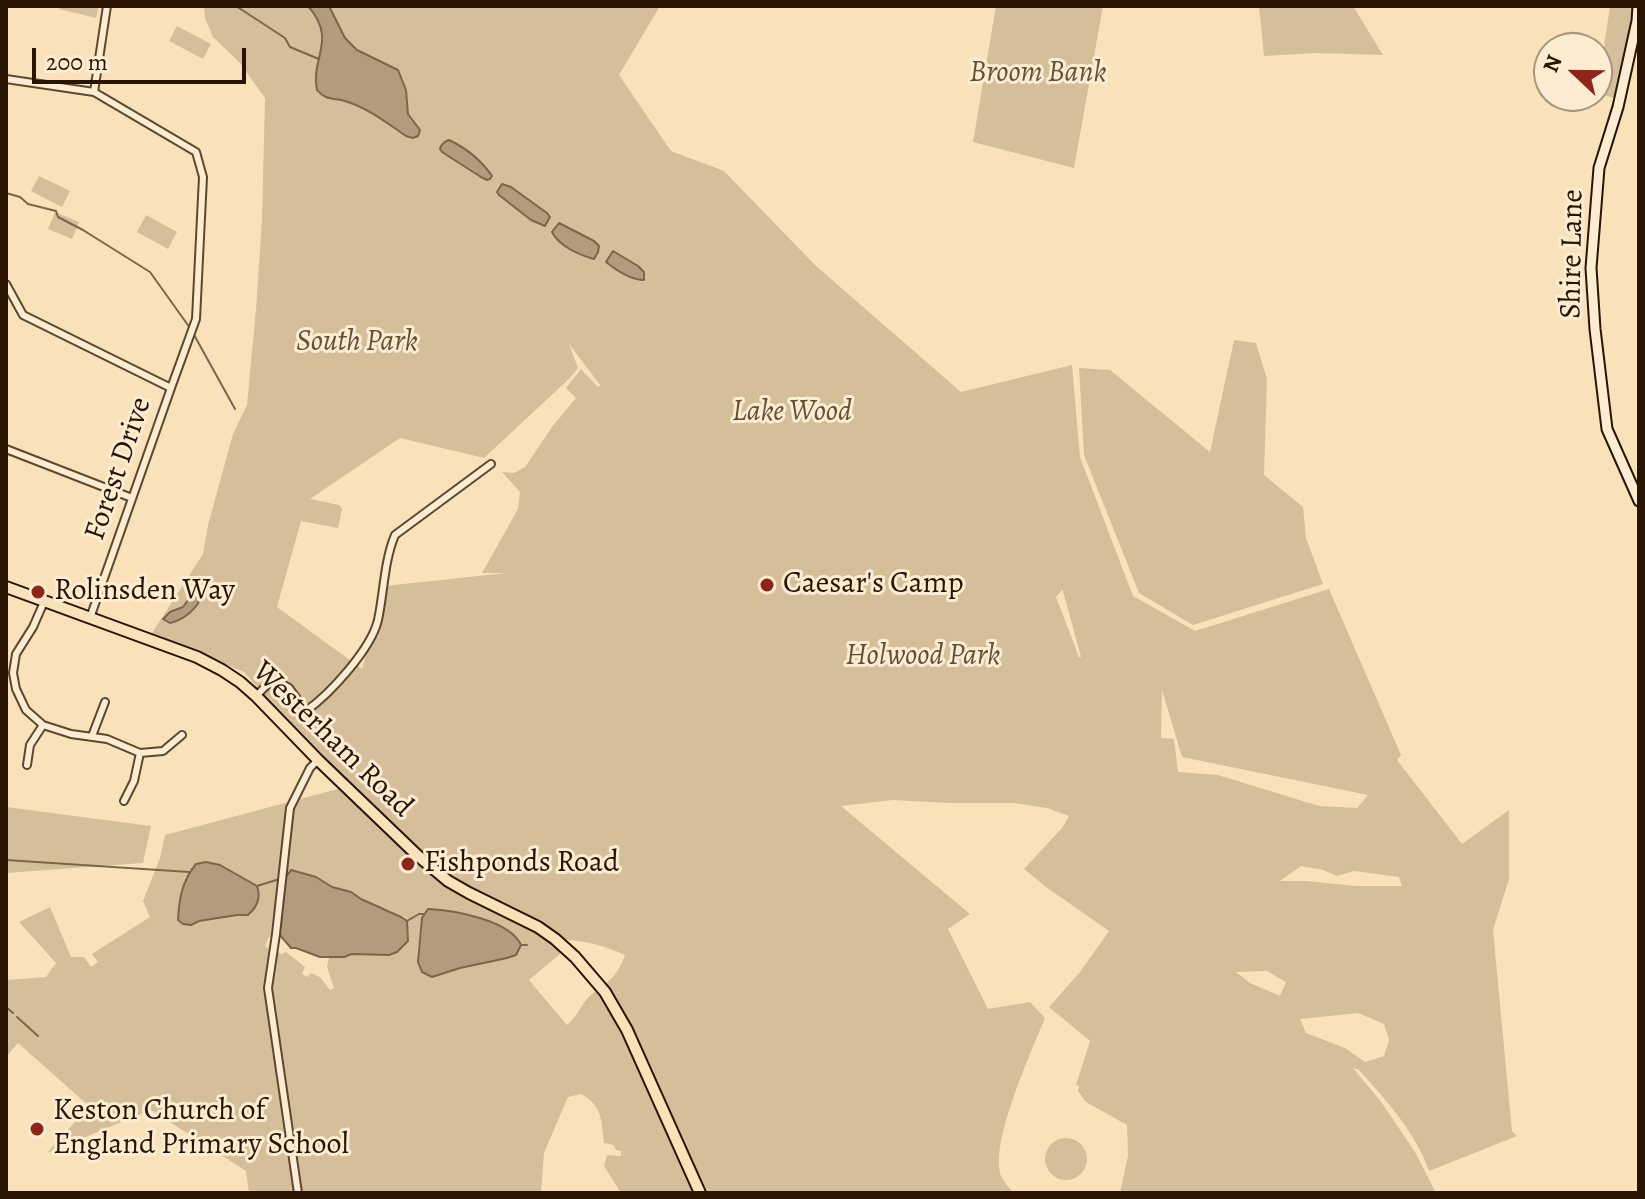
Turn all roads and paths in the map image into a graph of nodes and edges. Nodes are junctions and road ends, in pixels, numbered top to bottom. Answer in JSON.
{"nodes":[{"id":1,"x":107,"y":6,"type":"edge"},
{"id":2,"x":1638,"y":6,"type":"edge"},
{"id":3,"x":6,"y":79,"type":"edge"},
{"id":4,"x":94,"y":92,"type":"junction"},
{"id":5,"x":6,"y":284,"type":"edge"},
{"id":6,"x":171,"y":388,"type":"junction"},
{"id":7,"x":6,"y":449,"type":"edge"},
{"id":8,"x":491,"y":464,"type":"dead end"},
{"id":9,"x":132,"y":498,"type":"junction"},
{"id":10,"x":1639,"y":501,"type":"edge"},
{"id":11,"x":6,"y":587,"type":"edge"},
{"id":12,"x":44,"y":602,"type":"junction"},
{"id":13,"x":90,"y":618,"type":"junction"},
{"id":14,"x":6,"y":650,"type":"edge"},
{"id":15,"x":16,"y":654,"type":"junction"},
{"id":16,"x":256,"y":696,"type":"junction"},
{"id":17,"x":105,"y":702,"type":"dead end"},
{"id":18,"x":43,"y":725,"type":"junction"},
{"id":19,"x":182,"y":735,"type":"dead end"},
{"id":20,"x":92,"y":736,"type":"junction"},
{"id":21,"x":140,"y":753,"type":"junction"},
{"id":22,"x":318,"y":760,"type":"junction"},
{"id":23,"x":27,"y":765,"type":"dead end"},
{"id":24,"x":124,"y":801,"type":"dead end"},
{"id":25,"x":298,"y":1193,"type":"edge"},
{"id":26,"x":700,"y":1193,"type":"edge"}],
"edges":[{"from":1,"to":4,"type":"street"},
{"from":2,"to":10,"type":"street","name":"Shire Lane"},
{"from":3,"to":4,"type":"street"},
{"from":4,"to":6,"type":"street"},
{"from":5,"to":6,"type":"street","name":"Forest Drive"},
{"from":6,"to":9,"type":"street","name":"Forest Drive"},
{"from":7,"to":9,"type":"street"},
{"from":8,"to":16,"type":"street"},
{"from":9,"to":13,"type":"street","name":"Forest Drive"},
{"from":11,"to":12,"type":"main road","name":"Westerham Road"},
{"from":12,"to":13,"type":"main road","name":"Westerham Road"},
{"from":12,"to":15,"type":"street"},
{"from":13,"to":16,"type":"main road","name":"Westerham Road"},
{"from":14,"to":15,"type":"street"},
{"from":15,"to":18,"type":"street"},
{"from":16,"to":22,"type":"main road","name":"Westerham Road"},
{"from":17,"to":20,"type":"street"},
{"from":18,"to":20,"type":"street"},
{"from":18,"to":23,"type":"street"},
{"from":19,"to":21,"type":"street"},
{"from":20,"to":21,"type":"street"},
{"from":21,"to":24,"type":"street"},
{"from":22,"to":25,"type":"street"},
{"from":22,"to":26,"type":"main road","name":"Westerham Road"}]}
